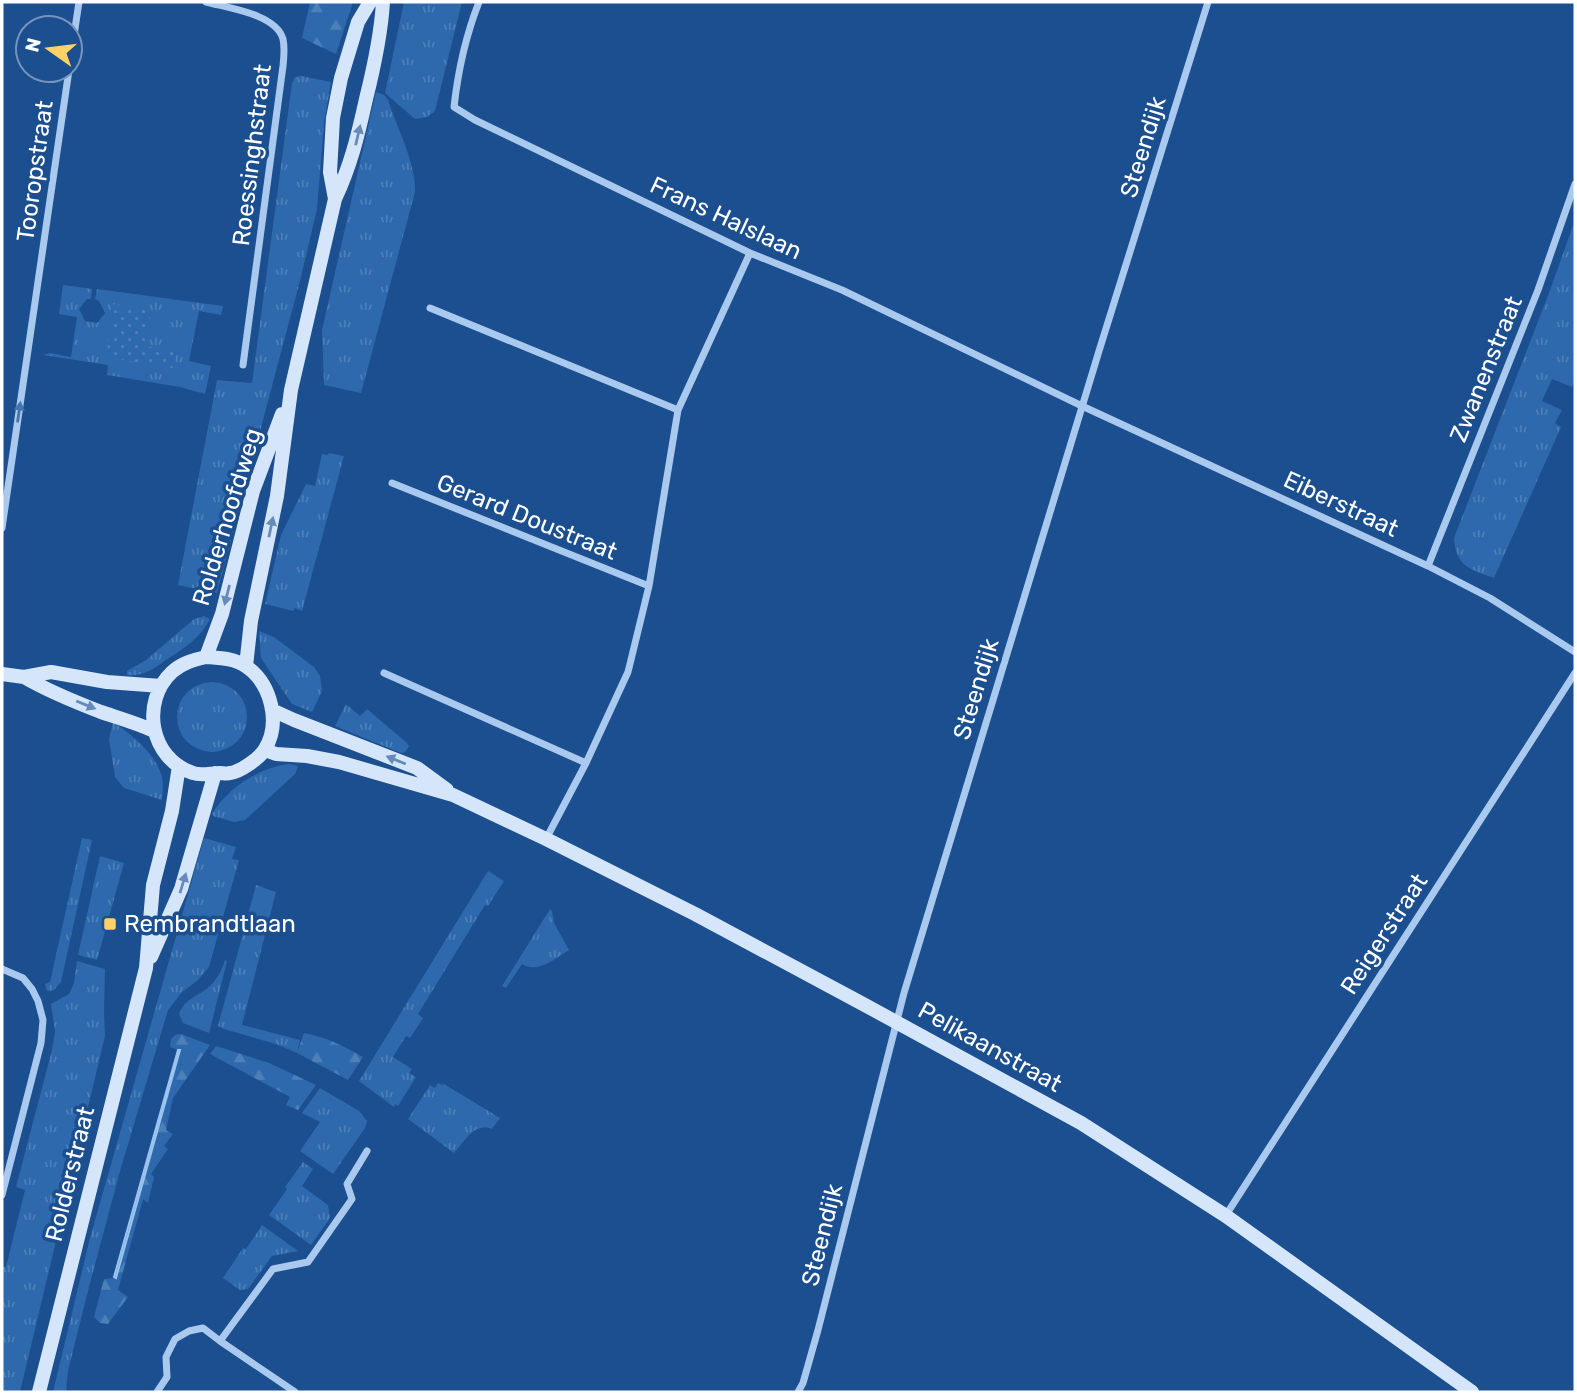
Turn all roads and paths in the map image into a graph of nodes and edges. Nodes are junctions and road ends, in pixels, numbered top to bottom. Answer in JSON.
{"nodes":[{"id":1,"x":206,"y":2,"type":"edge"},
{"id":2,"x":370,"y":2,"type":"edge"},
{"id":3,"x":383,"y":2,"type":"edge"},
{"id":4,"x":479,"y":2,"type":"edge"},
{"id":5,"x":1208,"y":2,"type":"edge"},
{"id":6,"x":67,"y":84,"type":"edge"},
{"id":7,"x":1575,"y":184,"type":"edge"},
{"id":8,"x":335,"y":199,"type":"junction"},
{"id":9,"x":750,"y":253,"type":"junction"},
{"id":10,"x":429,"y":308,"type":"dead end"},
{"id":11,"x":243,"y":365,"type":"dead end"},
{"id":12,"x":291,"y":390,"type":"junction"},
{"id":13,"x":1082,"y":406,"type":"junction"},
{"id":14,"x":678,"y":410,"type":"junction"},
{"id":15,"x":392,"y":483,"type":"dead end"},
{"id":16,"x":2,"y":528,"type":"edge"},
{"id":17,"x":1428,"y":566,"type":"junction"},
{"id":18,"x":649,"y":586,"type":"junction"},
{"id":19,"x":1575,"y":652,"type":"edge"},
{"id":20,"x":206,"y":657,"type":"junction"},
{"id":21,"x":246,"y":666,"type":"junction"},
{"id":22,"x":384,"y":673,"type":"dead end"},
{"id":23,"x":1575,"y":673,"type":"edge"},
{"id":24,"x":2,"y":674,"type":"edge"},
{"id":25,"x":24,"y":677,"type":"junction"},
{"id":26,"x":161,"y":686,"type":"junction"},
{"id":27,"x":272,"y":710,"type":"junction"},
{"id":28,"x":154,"y":732,"type":"junction"},
{"id":29,"x":265,"y":750,"type":"junction"},
{"id":30,"x":586,"y":763,"type":"junction"},
{"id":31,"x":178,"y":766,"type":"junction"},
{"id":32,"x":215,"y":773,"type":"junction"},
{"id":33,"x":453,"y":795,"type":"junction"},
{"id":34,"x":546,"y":839,"type":"junction"},
{"id":35,"x":146,"y":968,"type":"junction"},
{"id":36,"x":2,"y":969,"type":"edge"},
{"id":37,"x":896,"y":1021,"type":"junction"},
{"id":38,"x":367,"y":1151,"type":"dead end"},
{"id":39,"x":2,"y":1195,"type":"edge"},
{"id":40,"x":1226,"y":1216,"type":"junction"},
{"id":41,"x":220,"y":1341,"type":"junction"},
{"id":42,"x":39,"y":1392,"type":"edge"},
{"id":43,"x":157,"y":1392,"type":"edge"},
{"id":44,"x":295,"y":1392,"type":"edge"},
{"id":45,"x":798,"y":1392,"type":"edge"},
{"id":46,"x":1472,"y":1392,"type":"edge"}],
"edges":[{"from":1,"to":11,"type":"street","name":"Roessinghstraat"},
{"from":2,"to":8,"type":"main road","name":"Rolderhoofdweg"},
{"from":8,"to":3,"type":"main road","name":"Rolderhoofdweg","one_way":true},
{"from":4,"to":9,"type":"street","name":"Frans Halslaan"},
{"from":5,"to":13,"type":"street","name":"Steendijk"},
{"from":16,"to":6,"type":"street","name":"Tooropstraat","one_way":true},
{"from":7,"to":17,"type":"street","name":"Zwanenstraat"},
{"from":8,"to":12,"type":"main road","name":"Rolderhoofdweg"},
{"from":9,"to":13,"type":"street","name":"Frans Halslaan"},
{"from":9,"to":14,"type":"street","name":"Gerard Doustraat"},
{"from":10,"to":14,"type":"street"},
{"from":12,"to":20,"type":"main road","name":"Rolderhoofdweg","one_way":true},
{"from":21,"to":12,"type":"main road","name":"Rolderhoofdweg","one_way":true},
{"from":13,"to":17,"type":"street","name":"Eiberstraat"},
{"from":13,"to":37,"type":"street","name":"Steendijk"},
{"from":14,"to":18,"type":"street","name":"Gerard Doustraat"},
{"from":15,"to":18,"type":"street","name":"Gerard Doustraat"},
{"from":17,"to":19,"type":"street","name":"Eiberstraat"},
{"from":18,"to":30,"type":"street","name":"Gerard Doustraat"},
{"from":20,"to":21,"type":"main road"},
{"from":20,"to":26,"type":"main road"},
{"from":21,"to":27,"type":"main road"},
{"from":22,"to":30,"type":"street"},
{"from":23,"to":40,"type":"street","name":"Reigerstraat"},
{"from":24,"to":25,"type":"main road"},
{"from":25,"to":26,"type":"main road"},
{"from":25,"to":28,"type":"main road","one_way":true},
{"from":26,"to":28,"type":"main road"},
{"from":27,"to":29,"type":"main road"},
{"from":33,"to":27,"type":"main road","name":"Pelikaanstraat","one_way":true},
{"from":28,"to":31,"type":"main road"},
{"from":29,"to":32,"type":"main road"},
{"from":29,"to":33,"type":"main road","name":"Pelikaanstraat"},
{"from":30,"to":34,"type":"street","name":"Gerard Doustraat"},
{"from":31,"to":32,"type":"main road"},
{"from":31,"to":35,"type":"main road","name":"Rolderstraat"},
{"from":35,"to":32,"type":"main road","name":"Rolderstraat","one_way":true},
{"from":33,"to":34,"type":"main road","name":"Pelikaanstraat"},
{"from":34,"to":37,"type":"main road","name":"Pelikaanstraat"},
{"from":35,"to":42,"type":"main road","name":"Rolderstraat"},
{"from":36,"to":39,"type":"street"},
{"from":37,"to":40,"type":"main road","name":"Pelikaanstraat"},
{"from":37,"to":45,"type":"street","name":"Steendijk"},
{"from":38,"to":41,"type":"street"},
{"from":40,"to":46,"type":"main road","name":"Pelikaanstraat"},
{"from":41,"to":43,"type":"street"},
{"from":41,"to":44,"type":"street"}]}
